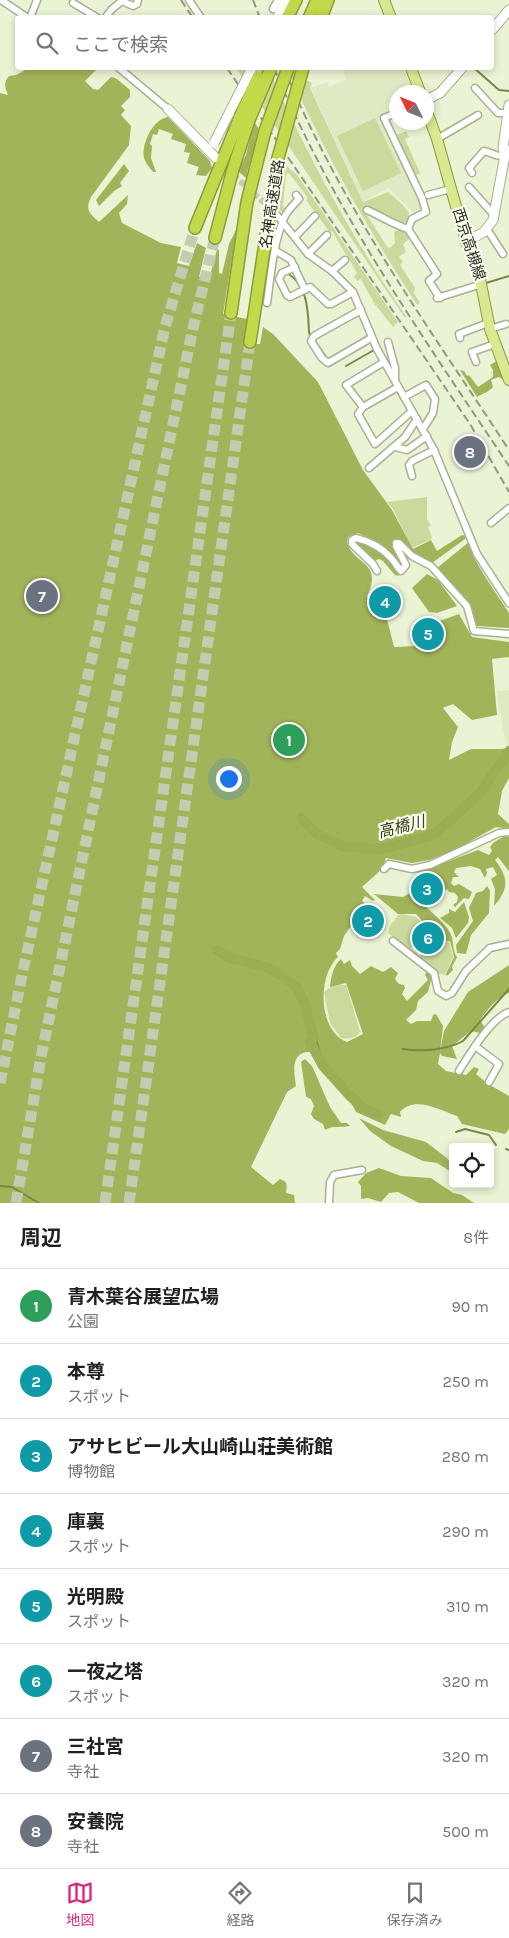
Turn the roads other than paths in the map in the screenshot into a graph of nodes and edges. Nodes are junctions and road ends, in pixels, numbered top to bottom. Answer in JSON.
{"nodes":[{"id":1,"x":1,"y":0,"type":"edge"},
{"id":2,"x":38,"y":0,"type":"edge"},
{"id":3,"x":138,"y":0,"type":"edge"},
{"id":4,"x":189,"y":0,"type":"edge"},
{"id":5,"x":278,"y":0,"type":"edge"},
{"id":6,"x":286,"y":0,"type":"edge"},
{"id":7,"x":296,"y":0,"type":"edge"},
{"id":8,"x":304,"y":0,"type":"edge"},
{"id":9,"x":317,"y":0,"type":"edge"},
{"id":10,"x":328,"y":0,"type":"edge"},
{"id":11,"x":384,"y":0,"type":"edge"},
{"id":12,"x":73,"y":3,"type":"dead end"},
{"id":13,"x":509,"y":10,"type":"edge"},
{"id":14,"x":275,"y":13,"type":"edge"},
{"id":15,"x":24,"y":15,"type":"edge"},
{"id":16,"x":30,"y":15,"type":"edge"},
{"id":17,"x":93,"y":15,"type":"edge"},
{"id":18,"x":107,"y":15,"type":"edge"},
{"id":19,"x":199,"y":15,"type":"edge"},
{"id":20,"x":288,"y":15,"type":"edge"},
{"id":21,"x":296,"y":15,"type":"edge"},
{"id":22,"x":310,"y":15,"type":"edge"},
{"id":23,"x":322,"y":15,"type":"edge"},
{"id":24,"x":390,"y":15,"type":"edge"},
{"id":25,"x":494,"y":28,"type":"edge"},
{"id":26,"x":121,"y":70,"type":"edge"},
{"id":27,"x":251,"y":70,"type":"edge"},
{"id":28,"x":262,"y":70,"type":"edge"},
{"id":29,"x":270,"y":70,"type":"edge"},
{"id":30,"x":287,"y":70,"type":"edge"},
{"id":31,"x":302,"y":70,"type":"edge"},
{"id":32,"x":412,"y":70,"type":"edge"},
{"id":33,"x":460,"y":70,"type":"edge"},
{"id":34,"x":417,"y":85,"type":"edge"},
{"id":35,"x":475,"y":88,"type":"dead end"},
{"id":36,"x":434,"y":96,"type":"edge"},
{"id":37,"x":168,"y":109,"type":"joint"},
{"id":38,"x":508,"y":109,"type":"edge"},
{"id":39,"x":478,"y":115,"type":"dead end"},
{"id":40,"x":389,"y":116,"type":"edge"},
{"id":41,"x":245,"y":118,"type":"junction"},
{"id":42,"x":389,"y":129,"type":"edge"},
{"id":43,"x":390,"y":130,"type":"edge"},
{"id":44,"x":434,"y":130,"type":"edge"},
{"id":45,"x":437,"y":139,"type":"junction"},
{"id":46,"x":507,"y":152,"type":"edge"},
{"id":47,"x":472,"y":173,"type":"dead end"},
{"id":48,"x":469,"y":187,"type":"dead end"},
{"id":49,"x":451,"y":188,"type":"junction"},
{"id":50,"x":296,"y":194,"type":"dead end"},
{"id":51,"x":428,"y":195,"type":"dead end"},
{"id":52,"x":367,"y":210,"type":"dead end"},
{"id":53,"x":276,"y":214,"type":"tunnel mouth"},
{"id":54,"x":494,"y":215,"type":"junction"},
{"id":55,"x":315,"y":216,"type":"dead end"},
{"id":56,"x":283,"y":221,"type":"junction"},
{"id":57,"x":195,"y":228,"type":"tunnel mouth"},
{"id":58,"x":408,"y":229,"type":"junction"},
{"id":59,"x":487,"y":229,"type":"junction"},
{"id":60,"x":327,"y":234,"type":"dead end"},
{"id":61,"x":295,"y":237,"type":"junction"},
{"id":62,"x":215,"y":238,"type":"tunnel mouth"},
{"id":63,"x":466,"y":242,"type":"junction"},
{"id":64,"x":276,"y":251,"type":"junction"},
{"id":65,"x":308,"y":254,"type":"junction"},
{"id":66,"x":503,"y":254,"type":"dead end"},
{"id":67,"x":345,"y":260,"type":"dead end"},
{"id":68,"x":295,"y":268,"type":"junction"},
{"id":69,"x":332,"y":271,"type":"junction"},
{"id":70,"x":482,"y":284,"type":"junction"},
{"id":71,"x":305,"y":290,"type":"junction"},
{"id":72,"x":353,"y":292,"type":"junction"},
{"id":73,"x":268,"y":303,"type":"dead end"},
{"id":74,"x":361,"y":310,"type":"junction"},
{"id":75,"x":231,"y":313,"type":"tunnel mouth"},
{"id":76,"x":506,"y":324,"type":"dead end"},
{"id":77,"x":489,"y":326,"type":"junction"},
{"id":78,"x":371,"y":338,"type":"junction"},
{"id":79,"x":460,"y":338,"type":"dead end"},
{"id":80,"x":250,"y":342,"type":"tunnel mouth"},
{"id":81,"x":388,"y":342,"type":"dead end"},
{"id":82,"x":495,"y":344,"type":"junction"},
{"id":83,"x":384,"y":362,"type":"junction"},
{"id":84,"x":476,"y":362,"type":"dead end"},
{"id":85,"x":509,"y":380,"type":"edge"},
{"id":86,"x":397,"y":384,"type":"junction"},
{"id":87,"x":404,"y":396,"type":"junction"},
{"id":88,"x":363,"y":407,"type":"junction"},
{"id":89,"x":412,"y":411,"type":"junction"},
{"id":90,"x":417,"y":419,"type":"junction"},
{"id":91,"x":424,"y":429,"type":"junction"},
{"id":92,"x":427,"y":436,"type":"junction"},
{"id":93,"x":395,"y":447,"type":"junction"},
{"id":94,"x":434,"y":450,"type":"junction"},
{"id":95,"x":369,"y":468,"type":"dead end"},
{"id":96,"x":412,"y":476,"type":"dead end"},
{"id":97,"x":509,"y":508,"type":"edge"},
{"id":98,"x":491,"y":523,"type":"dead end"},
{"id":99,"x":377,"y":571,"type":"dead end"},
{"id":100,"x":509,"y":604,"type":"edge"},
{"id":101,"x":509,"y":634,"type":"edge"},
{"id":102,"x":509,"y":832,"type":"edge"},
{"id":103,"x":384,"y":869,"type":"dead end"},
{"id":104,"x":392,"y":941,"type":"dead end"},
{"id":105,"x":509,"y":944,"type":"edge"},
{"id":106,"x":509,"y":1012,"type":"edge"},
{"id":107,"x":475,"y":1046,"type":"junction"},
{"id":108,"x":459,"y":1071,"type":"dead end"},
{"id":109,"x":489,"y":1082,"type":"dead end"},
{"id":110,"x":362,"y":1170,"type":"dead end"},
{"id":111,"x":329,"y":1203,"type":"edge"}],
"edges":[{"from":1,"to":15,"type":"street"},
{"from":2,"to":16,"type":"street"},
{"from":3,"to":18,"type":"street"},
{"from":4,"to":19,"type":"street"},
{"from":5,"to":14,"type":"street"},
{"from":6,"to":14,"type":"street"},
{"from":7,"to":20,"type":"highway"},
{"from":8,"to":21,"type":"highway"},
{"from":9,"to":22,"type":"highway"},
{"from":10,"to":23,"type":"highway"},
{"from":11,"to":24,"type":"main road"},
{"from":12,"to":17,"type":"street"},
{"from":13,"to":25,"type":"street"},
{"from":26,"to":37,"type":"street"},
{"from":27,"to":37,"type":"street","bridge":true},
{"from":28,"to":41,"type":"highway","bridge":true},
{"from":29,"to":41,"type":"highway","bridge":true},
{"from":30,"to":75,"type":"highway","name":"名神高速道路","bridge":true},
{"from":31,"to":80,"type":"highway","name":"名神高速道路","bridge":true},
{"from":32,"to":34,"type":"main road"},
{"from":33,"to":36,"type":"street"},
{"from":35,"to":38,"type":"street"},
{"from":38,"to":46,"type":"street"},
{"from":39,"to":45,"type":"street"},
{"from":40,"to":42,"type":"street"},
{"from":41,"to":57,"type":"highway"},
{"from":41,"to":62,"type":"highway"},
{"from":43,"to":58,"type":"street"},
{"from":44,"to":45,"type":"main road","name":"西京高槻線"},
{"from":45,"to":49,"type":"main road","name":"西京高槻線"},
{"from":46,"to":47,"type":"street"},
{"from":46,"to":54,"type":"street"},
{"from":48,"to":54,"type":"street"},
{"from":49,"to":51,"type":"street"},
{"from":49,"to":63,"type":"main road","name":"西京高槻線"},
{"from":50,"to":56,"type":"street"},
{"from":52,"to":58,"type":"street"},
{"from":53,"to":56,"type":"street"},
{"from":54,"to":59,"type":"street"},
{"from":55,"to":61,"type":"street"},
{"from":56,"to":61,"type":"street"},
{"from":56,"to":64,"type":"street"},
{"from":58,"to":70,"type":"street"},
{"from":59,"to":63,"type":"street"},
{"from":59,"to":66,"type":"street"},
{"from":60,"to":65,"type":"street"},
{"from":61,"to":65,"type":"street"},
{"from":63,"to":70,"type":"main road","name":"西京高槻線"},
{"from":64,"to":68,"type":"street"},
{"from":64,"to":73,"type":"street"},
{"from":65,"to":69,"type":"street"},
{"from":67,"to":69,"type":"street"},
{"from":68,"to":71,"type":"street"},
{"from":68,"to":71,"type":"street"},
{"from":69,"to":72,"type":"street"},
{"from":70,"to":77,"type":"main road","name":"西京高槻線"},
{"from":71,"to":72,"type":"street"},
{"from":72,"to":74,"type":"street"},
{"from":74,"to":78,"type":"street"},
{"from":74,"to":78,"type":"street"},
{"from":76,"to":77,"type":"street"},
{"from":77,"to":79,"type":"street"},
{"from":77,"to":82,"type":"main road","name":"西京高槻線"},
{"from":78,"to":83,"type":"street"},
{"from":81,"to":86,"type":"street"},
{"from":82,"to":84,"type":"street"},
{"from":82,"to":85,"type":"main road","name":"西京高槻線"},
{"from":83,"to":86,"type":"street"},
{"from":83,"to":88,"type":"street"},
{"from":86,"to":87,"type":"street"},
{"from":86,"to":88,"type":"street"},
{"from":87,"to":89,"type":"street"},
{"from":87,"to":91,"type":"street"},
{"from":88,"to":89,"type":"street"},
{"from":89,"to":90,"type":"street"},
{"from":90,"to":91,"type":"street"},
{"from":90,"to":93,"type":"street"},
{"from":91,"to":92,"type":"street"},
{"from":92,"to":93,"type":"street"},
{"from":92,"to":94,"type":"street"},
{"from":93,"to":95,"type":"street"},
{"from":94,"to":96,"type":"street"},
{"from":94,"to":100,"type":"street"},
{"from":97,"to":98,"type":"street"},
{"from":99,"to":101,"type":"street"},
{"from":102,"to":103,"type":"street"},
{"from":104,"to":105,"type":"street"},
{"from":106,"to":107,"type":"street"},
{"from":107,"to":108,"type":"street"},
{"from":107,"to":109,"type":"street"},
{"from":110,"to":111,"type":"street"}]}
